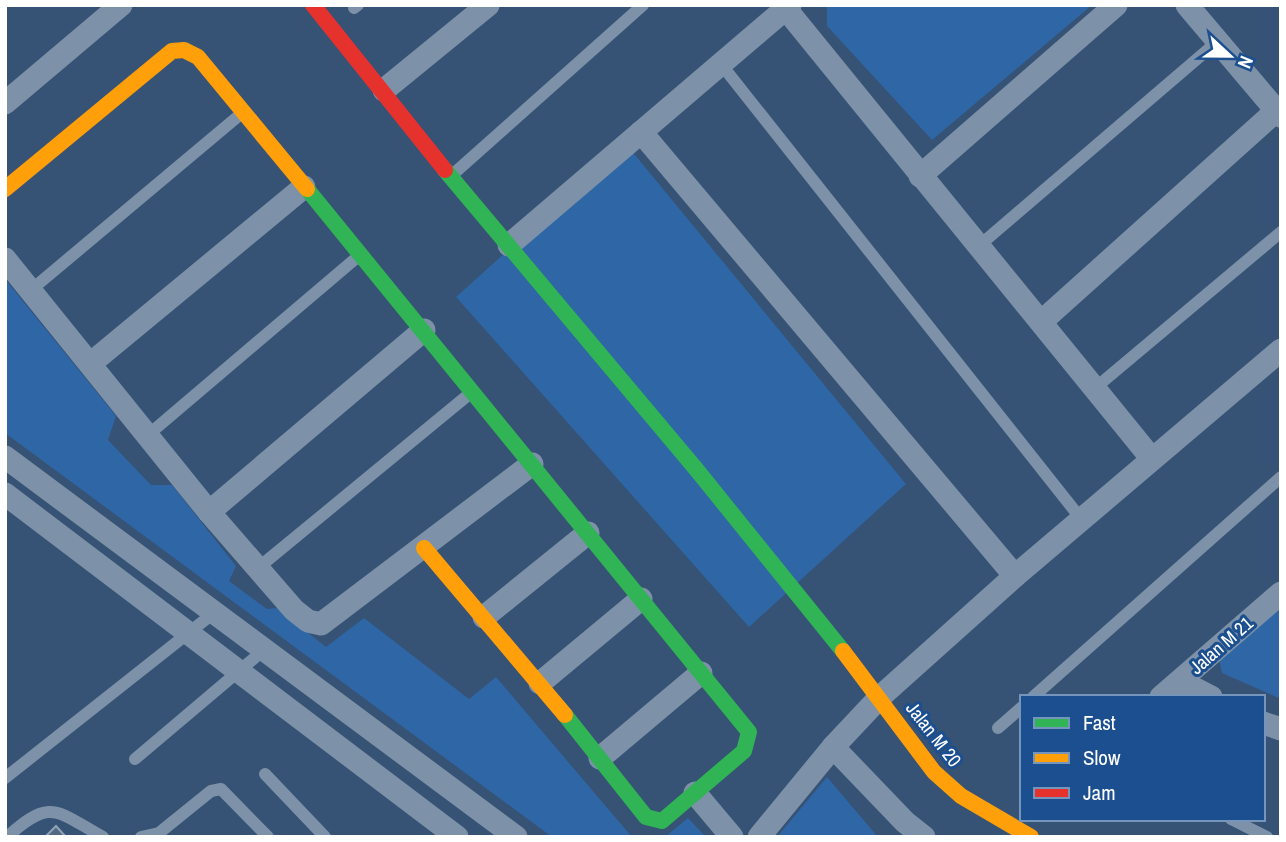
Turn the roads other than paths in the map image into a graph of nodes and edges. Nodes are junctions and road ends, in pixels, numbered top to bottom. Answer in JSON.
{"nodes":[{"id":1,"x":121,"y":5,"type":"edge"},
{"id":2,"x":313,"y":5,"type":"edge"},
{"id":3,"x":488,"y":5,"type":"edge"},
{"id":4,"x":643,"y":5,"type":"edge"},
{"id":5,"x":1116,"y":5,"type":"edge"},
{"id":6,"x":1187,"y":5,"type":"edge"},
{"id":7,"x":788,"y":7,"type":"edge"},
{"id":8,"x":1218,"y":41,"type":"junction"},
{"id":9,"x":721,"y":64,"type":"junction"},
{"id":10,"x":384,"y":90,"type":"junction"},
{"id":11,"x":5,"y":103,"type":"edge"},
{"id":12,"x":243,"y":112,"type":"junction"},
{"id":13,"x":1279,"y":114,"type":"edge"},
{"id":14,"x":641,"y":132,"type":"junction"},
{"id":15,"x":450,"y":176,"type":"junction"},
{"id":16,"x":920,"y":176,"type":"junction"},
{"id":17,"x":304,"y":187,"type":"junction"},
{"id":18,"x":5,"y":189,"type":"edge"},
{"id":19,"x":1281,"y":232,"type":"edge"},
{"id":20,"x":509,"y":244,"type":"junction"},
{"id":21,"x":980,"y":245,"type":"junction"},
{"id":22,"x":361,"y":254,"type":"junction"},
{"id":23,"x":5,"y":259,"type":"edge"},
{"id":24,"x":31,"y":290,"type":"junction"},
{"id":25,"x":1041,"y":322,"type":"junction"},
{"id":26,"x":424,"y":330,"type":"junction"},
{"id":27,"x":1281,"y":349,"type":"edge"},
{"id":28,"x":90,"y":364,"type":"junction"},
{"id":29,"x":474,"y":390,"type":"junction"},
{"id":30,"x":1094,"y":390,"type":"junction"},
{"id":31,"x":148,"y":435,"type":"junction"},
{"id":32,"x":5,"y":457,"type":"edge"},
{"id":33,"x":1152,"y":458,"type":"junction"},
{"id":34,"x":532,"y":464,"type":"junction"},
{"id":35,"x":1281,"y":477,"type":"edge"},
{"id":36,"x":5,"y":494,"type":"edge"},
{"id":37,"x":209,"y":512,"type":"junction"},
{"id":38,"x":1082,"y":520,"type":"junction"},
{"id":39,"x":587,"y":533,"type":"junction"},
{"id":40,"x":424,"y":548,"type":"junction"},
{"id":41,"x":258,"y":568,"type":"junction"},
{"id":42,"x":1014,"y":576,"type":"junction"},
{"id":43,"x":1281,"y":593,"type":"edge"},
{"id":44,"x":641,"y":599,"type":"junction"},
{"id":45,"x":215,"y":611,"type":"junction"},
{"id":46,"x":484,"y":617,"type":"junction"},
{"id":47,"x":188,"y":634,"type":"junction"},
{"id":48,"x":265,"y":649,"type":"junction"},
{"id":49,"x":239,"y":672,"type":"junction"},
{"id":50,"x":701,"y":673,"type":"junction"},
{"id":51,"x":1180,"y":681,"type":"junction"},
{"id":52,"x":540,"y":683,"type":"junction"},
{"id":53,"x":1035,"y":695,"type":"edge"},
{"id":54,"x":1163,"y":695,"type":"edge"},
{"id":55,"x":1207,"y":695,"type":"edge"},
{"id":56,"x":880,"y":697,"type":"junction"},
{"id":57,"x":1020,"y":709,"type":"edge"},
{"id":58,"x":998,"y":729,"type":"dead end"},
{"id":59,"x":833,"y":747,"type":"junction"},
{"id":60,"x":600,"y":758,"type":"junction"},
{"id":61,"x":135,"y":759,"type":"dead end"},
{"id":62,"x":265,"y":774,"type":"dead end"},
{"id":63,"x":5,"y":778,"type":"edge"},
{"id":64,"x":695,"y":793,"type":"junction"},
{"id":65,"x":1235,"y":821,"type":"edge"},
{"id":66,"x":1018,"y":830,"type":"edge"},
{"id":67,"x":7,"y":837,"type":"edge"},
{"id":68,"x":103,"y":837,"type":"edge"},
{"id":69,"x":141,"y":837,"type":"edge"},
{"id":70,"x":268,"y":837,"type":"edge"},
{"id":71,"x":325,"y":837,"type":"edge"},
{"id":72,"x":457,"y":837,"type":"edge"},
{"id":73,"x":516,"y":837,"type":"edge"},
{"id":74,"x":732,"y":837,"type":"edge"},
{"id":75,"x":759,"y":837,"type":"edge"},
{"id":76,"x":924,"y":837,"type":"edge"},
{"id":77,"x":1267,"y":837,"type":"edge"}],
"edges":[{"from":1,"to":11,"type":"street"},
{"from":2,"to":10,"type":"street","name":"Jalan M 20"},
{"from":3,"to":10,"type":"street"},
{"from":4,"to":15,"type":"lane"},
{"from":5,"to":16,"type":"street"},
{"from":6,"to":8,"type":"street"},
{"from":7,"to":9,"type":"street"},
{"from":7,"to":16,"type":"street"},
{"from":8,"to":13,"type":"street"},
{"from":8,"to":21,"type":"lane"},
{"from":9,"to":14,"type":"street"},
{"from":9,"to":38,"type":"lane"},
{"from":10,"to":15,"type":"street","name":"Jalan M 20"},
{"from":12,"to":17,"type":"street"},
{"from":12,"to":18,"type":"street"},
{"from":12,"to":24,"type":"lane"},
{"from":13,"to":25,"type":"street"},
{"from":14,"to":20,"type":"street"},
{"from":14,"to":42,"type":"street"},
{"from":15,"to":20,"type":"street","name":"Jalan M 20"},
{"from":16,"to":21,"type":"street"},
{"from":17,"to":22,"type":"street"},
{"from":17,"to":28,"type":"street"},
{"from":19,"to":30,"type":"lane"},
{"from":20,"to":56,"type":"street","name":"Jalan M 20"},
{"from":21,"to":25,"type":"street"},
{"from":22,"to":26,"type":"street"},
{"from":22,"to":31,"type":"lane"},
{"from":23,"to":24,"type":"street"},
{"from":24,"to":28,"type":"street"},
{"from":25,"to":30,"type":"street"},
{"from":26,"to":29,"type":"street"},
{"from":26,"to":37,"type":"street"},
{"from":27,"to":33,"type":"street"},
{"from":28,"to":31,"type":"street"},
{"from":29,"to":34,"type":"street"},
{"from":29,"to":41,"type":"lane"},
{"from":30,"to":33,"type":"street"},
{"from":31,"to":37,"type":"street"},
{"from":32,"to":45,"type":"street"},
{"from":33,"to":38,"type":"street"},
{"from":34,"to":39,"type":"street"},
{"from":34,"to":40,"type":"street"},
{"from":35,"to":53,"type":"lane"},
{"from":36,"to":47,"type":"street"},
{"from":37,"to":41,"type":"street"},
{"from":38,"to":42,"type":"street"},
{"from":39,"to":44,"type":"street"},
{"from":39,"to":46,"type":"street"},
{"from":40,"to":41,"type":"street"},
{"from":40,"to":46,"type":"street"},
{"from":42,"to":56,"type":"street"},
{"from":43,"to":51,"type":"street","name":"Jalan M 21"},
{"from":44,"to":50,"type":"street"},
{"from":44,"to":52,"type":"street"},
{"from":45,"to":47,"type":"lane"},
{"from":45,"to":48,"type":"street"},
{"from":46,"to":52,"type":"street"},
{"from":47,"to":49,"type":"street"},
{"from":47,"to":63,"type":"lane"},
{"from":48,"to":49,"type":"lane"},
{"from":48,"to":73,"type":"street"},
{"from":49,"to":61,"type":"lane"},
{"from":49,"to":72,"type":"street"},
{"from":50,"to":60,"type":"street"},
{"from":50,"to":64,"type":"street"},
{"from":51,"to":54,"type":"street","name":"Jalan M 21"},
{"from":51,"to":55,"type":"street"},
{"from":52,"to":60,"type":"street"},
{"from":56,"to":59,"type":"street"},
{"from":56,"to":66,"type":"street","name":"Jalan M 20"},
{"from":57,"to":58,"type":"lane"},
{"from":59,"to":75,"type":"street"},
{"from":59,"to":76,"type":"street"},
{"from":60,"to":64,"type":"street"},
{"from":62,"to":71,"type":"lane"},
{"from":64,"to":74,"type":"street"},
{"from":65,"to":77,"type":"lane"},
{"from":67,"to":68,"type":"lane"},
{"from":69,"to":70,"type":"lane"}]}
